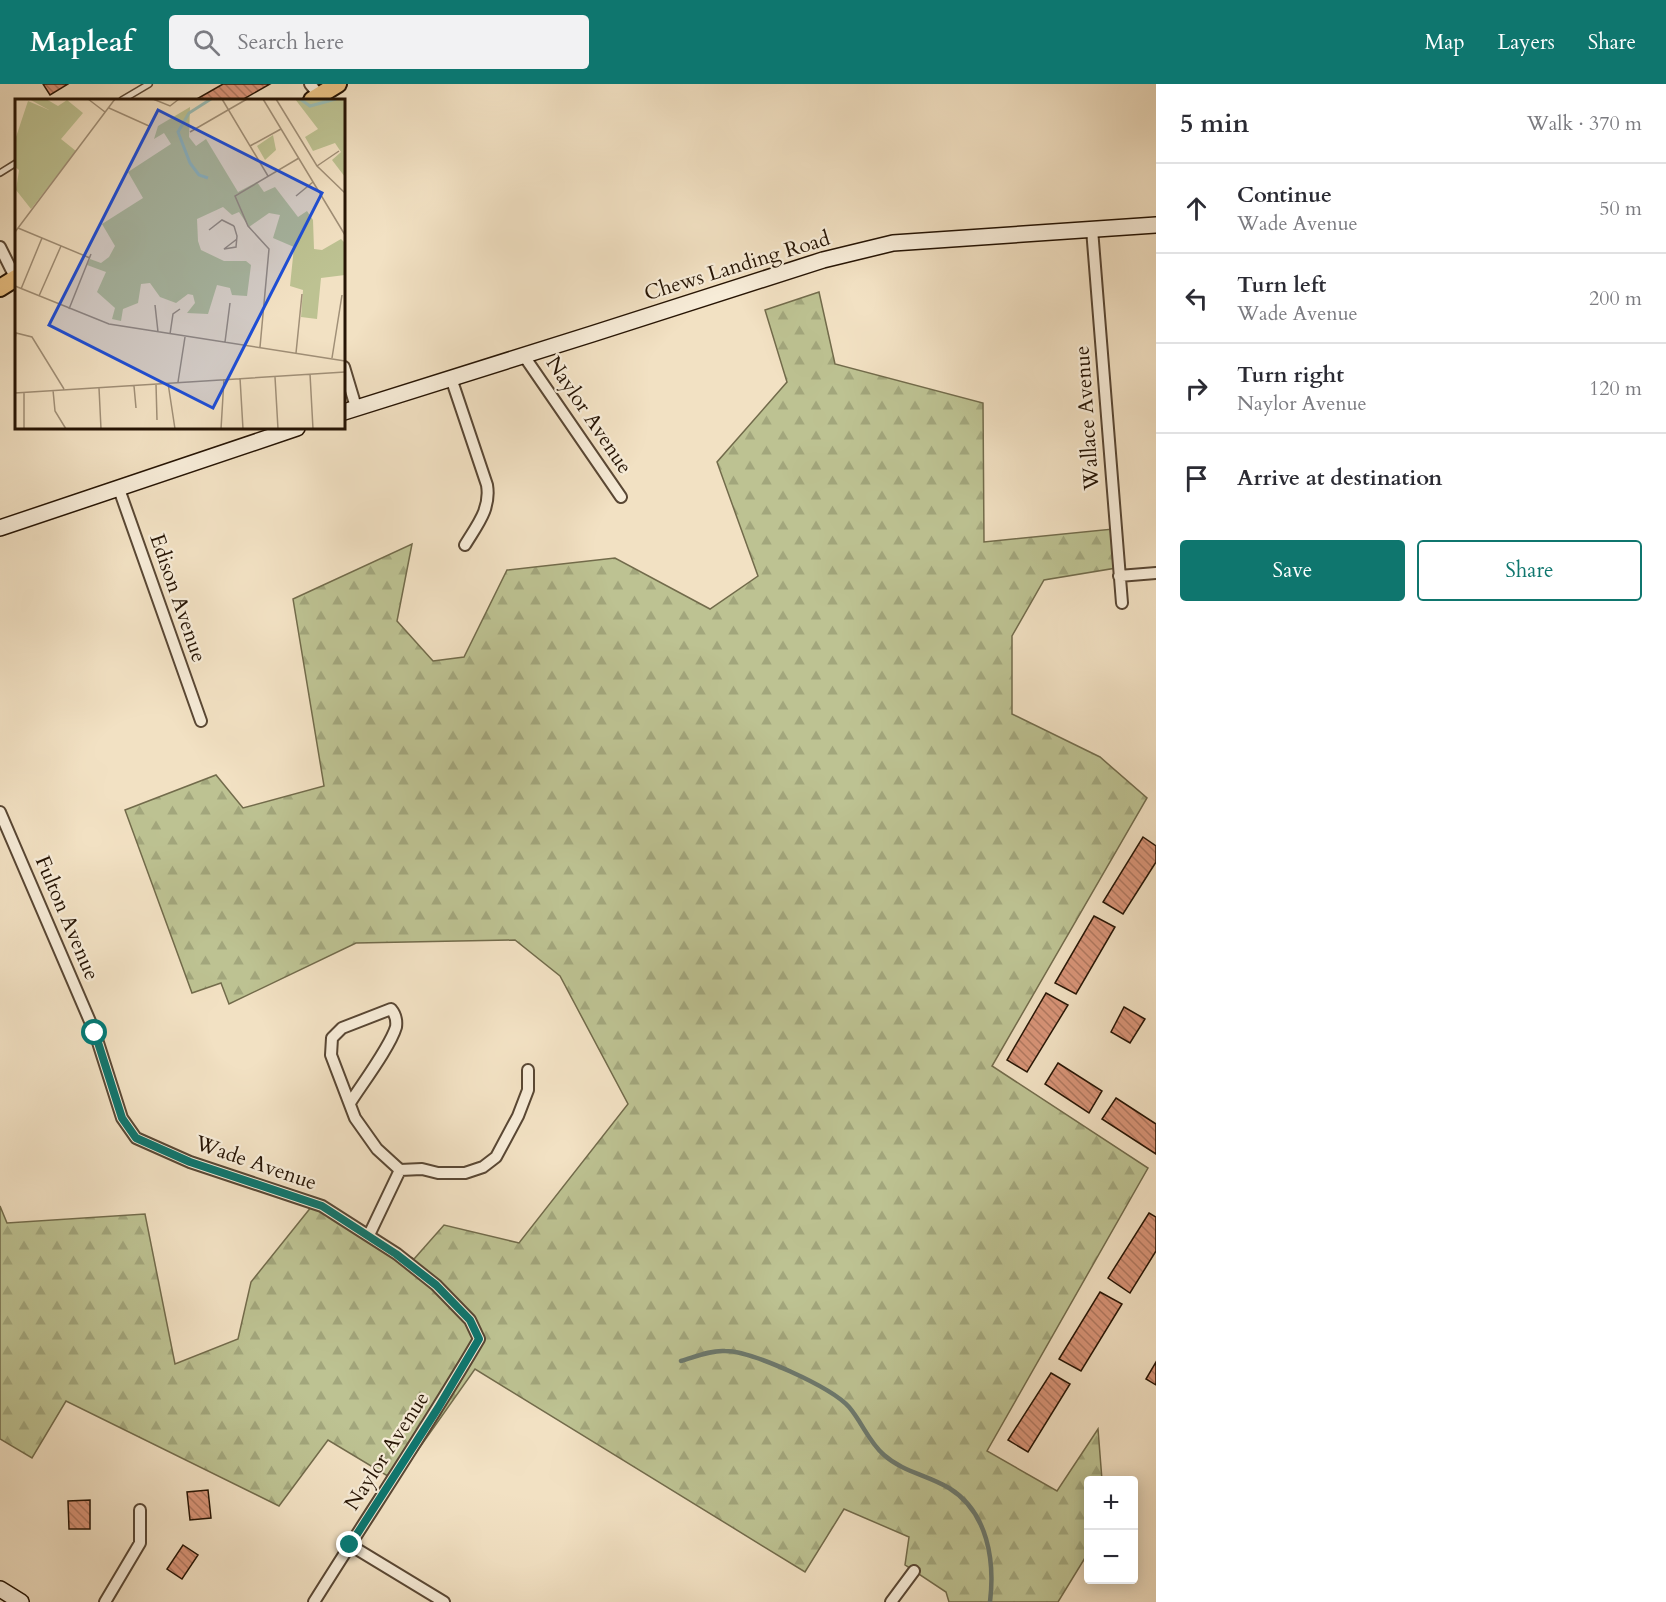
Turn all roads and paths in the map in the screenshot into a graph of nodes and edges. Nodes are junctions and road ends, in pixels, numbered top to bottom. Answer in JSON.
{"nodes":[{"id":1,"x":149,"y":84,"type":"edge"},
{"id":2,"x":338,"y":84,"type":"edge"},
{"id":3,"x":314,"y":94,"type":"edge"},
{"id":4,"x":124,"y":99,"type":"edge"},
{"id":5,"x":15,"y":164,"type":"edge"},
{"id":6,"x":0,"y":173,"type":"edge"},
{"id":7,"x":1156,"y":225,"type":"edge"},
{"id":8,"x":1092,"y":229,"type":"junction"},
{"id":9,"x":0,"y":247,"type":"edge"},
{"id":10,"x":15,"y":277,"type":"edge"},
{"id":11,"x":15,"y":280,"type":"edge"},
{"id":12,"x":0,"y":288,"type":"edge"},
{"id":13,"x":524,"y":356,"type":"junction"},
{"id":14,"x":345,"y":374,"type":"edge"},
{"id":15,"x":451,"y":378,"type":"junction"},
{"id":16,"x":350,"y":409,"type":"edge"},
{"id":17,"x":294,"y":429,"type":"edge"},
{"id":18,"x":119,"y":489,"type":"junction"},
{"id":19,"x":621,"y":497,"type":"dead end"},
{"id":20,"x":0,"y":528,"type":"edge"},
{"id":21,"x":465,"y":545,"type":"dead end"},
{"id":22,"x":1156,"y":573,"type":"edge"},
{"id":23,"x":1119,"y":576,"type":"junction"},
{"id":24,"x":1122,"y":603,"type":"dead end"},
{"id":25,"x":201,"y":721,"type":"dead end"},
{"id":26,"x":0,"y":812,"type":"edge"},
{"id":27,"x":97,"y":1041,"type":"joint"},
{"id":28,"x":528,"y":1070,"type":"dead end"},
{"id":29,"x":350,"y":1103,"type":"junction"},
{"id":30,"x":400,"y":1170,"type":"junction"},
{"id":31,"x":369,"y":1236,"type":"junction"},
{"id":32,"x":470,"y":1320,"type":"joint"},
{"id":33,"x":140,"y":1510,"type":"dead end"},
{"id":34,"x":350,"y":1545,"type":"junction"},
{"id":35,"x":914,"y":1571,"type":"dead end"},
{"id":36,"x":0,"y":1589,"type":"edge"},
{"id":37,"x":21,"y":1602,"type":"edge"},
{"id":38,"x":105,"y":1602,"type":"edge"},
{"id":39,"x":314,"y":1602,"type":"edge"},
{"id":40,"x":444,"y":1602,"type":"edge"},
{"id":41,"x":891,"y":1602,"type":"edge"}],
"edges":[{"from":1,"to":4,"type":"lane"},
{"from":2,"to":3,"type":"main road"},
{"from":5,"to":6,"type":"lane"},
{"from":7,"to":8,"type":"street","name":"Chews Landing Road"},
{"from":8,"to":13,"type":"street","name":"Chews Landing Road"},
{"from":8,"to":23,"type":"street","name":"Wallace Avenue"},
{"from":9,"to":10,"type":"street"},
{"from":11,"to":12,"type":"main road"},
{"from":13,"to":15,"type":"street","name":"Chews Landing Road"},
{"from":13,"to":19,"type":"street","name":"Naylor Avenue"},
{"from":14,"to":16,"type":"street"},
{"from":15,"to":16,"type":"street","name":"Chews Landing Road"},
{"from":15,"to":21,"type":"street"},
{"from":17,"to":18,"type":"street"},
{"from":18,"to":20,"type":"street"},
{"from":18,"to":25,"type":"street","name":"Edison Avenue"},
{"from":22,"to":23,"type":"street"},
{"from":23,"to":24,"type":"street","name":"Wallace Avenue"},
{"from":26,"to":27,"type":"street","name":"Fulton Avenue"},
{"from":27,"to":31,"type":"street","name":"Wade Avenue"},
{"from":28,"to":30,"type":"street"},
{"from":29,"to":29,"type":"street"},
{"from":29,"to":30,"type":"street"},
{"from":30,"to":31,"type":"street"},
{"from":31,"to":32,"type":"street","name":"Wade Avenue"},
{"from":32,"to":34,"type":"street","name":"Naylor Avenue"},
{"from":33,"to":38,"type":"street"},
{"from":34,"to":39,"type":"street","name":"Naylor Avenue"},
{"from":34,"to":40,"type":"street"},
{"from":35,"to":41,"type":"street"},
{"from":36,"to":37,"type":"street"}]}
